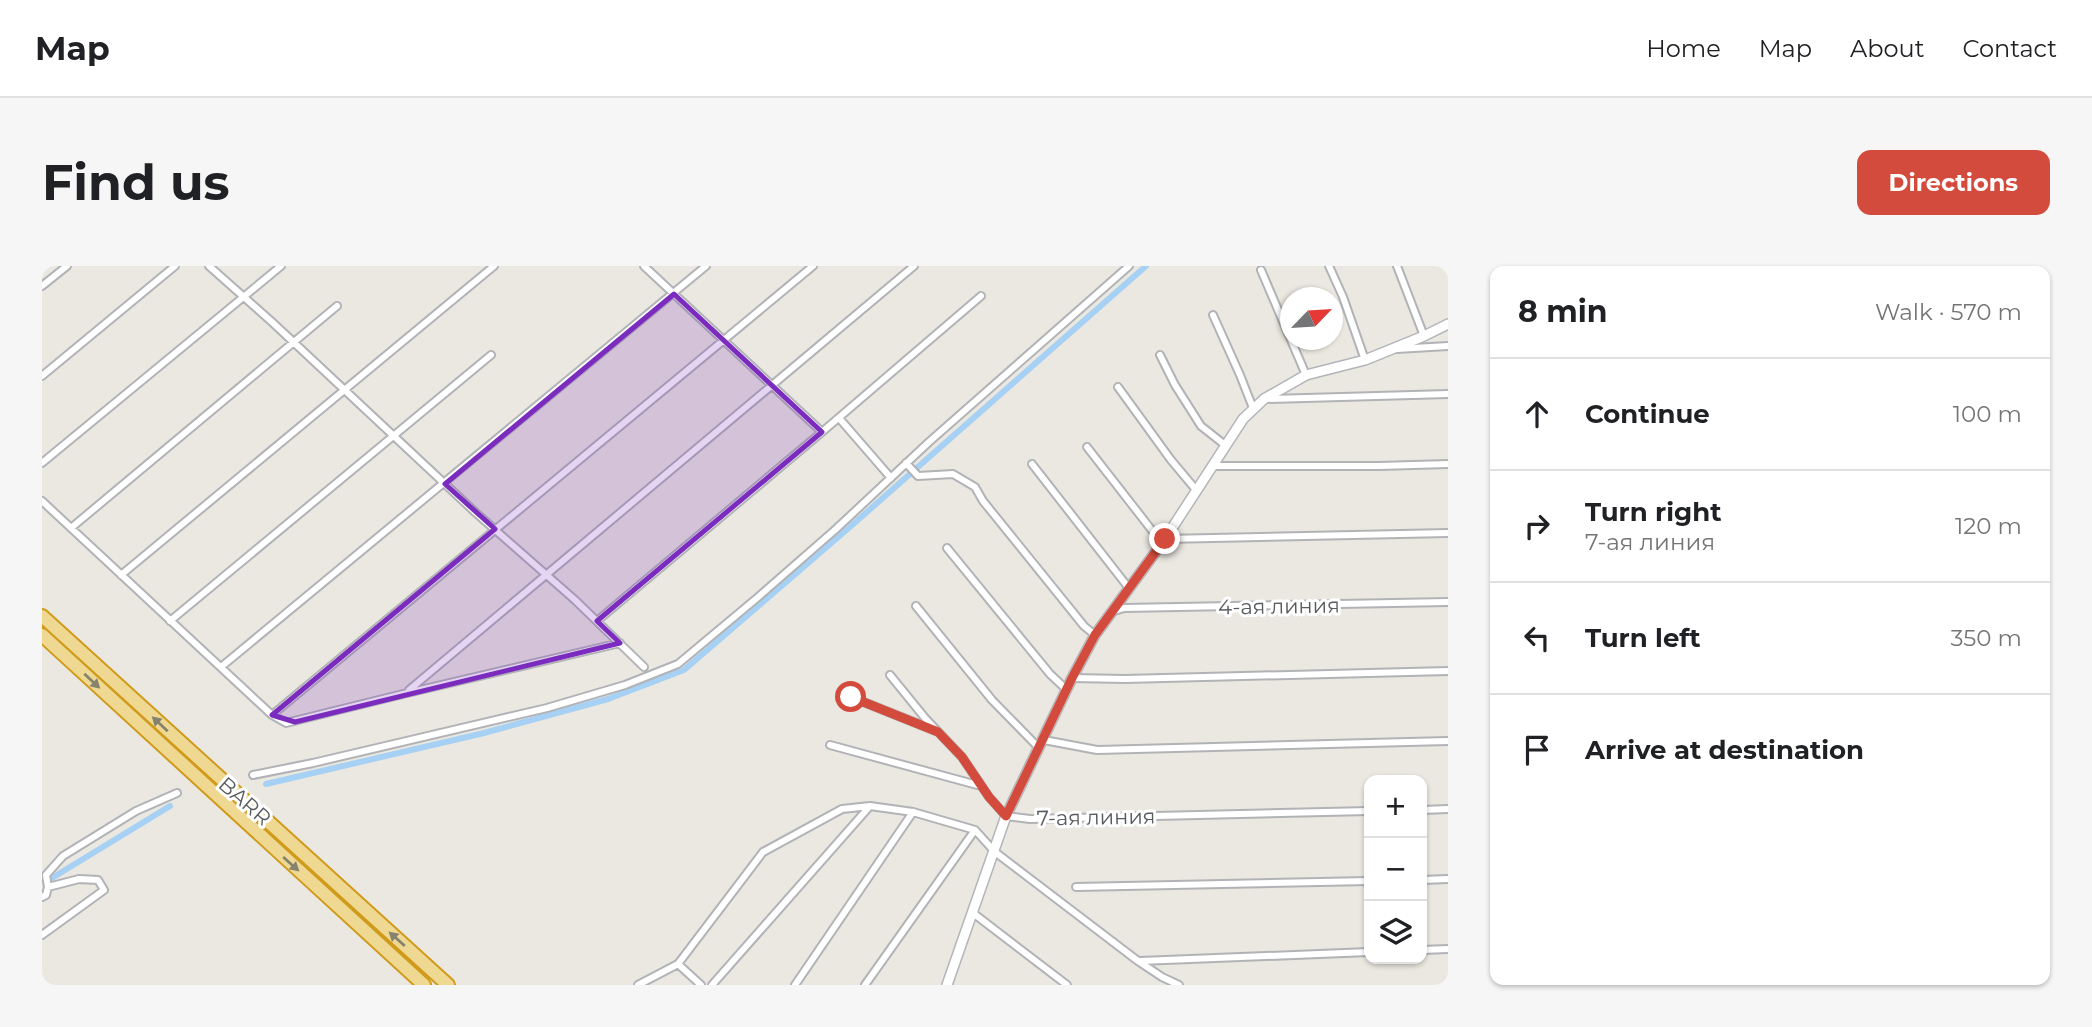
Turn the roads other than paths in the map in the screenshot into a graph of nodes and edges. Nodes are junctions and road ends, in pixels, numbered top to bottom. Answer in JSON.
{"nodes":[{"id":1,"x":67,"y":266,"type":"edge"},
{"id":2,"x":175,"y":266,"type":"edge"},
{"id":3,"x":209,"y":266,"type":"edge"},
{"id":4,"x":281,"y":266,"type":"edge"},
{"id":5,"x":494,"y":266,"type":"edge"},
{"id":6,"x":643,"y":266,"type":"edge"},
{"id":7,"x":706,"y":266,"type":"edge"},
{"id":8,"x":813,"y":266,"type":"edge"},
{"id":9,"x":914,"y":266,"type":"edge"},
{"id":10,"x":1129,"y":266,"type":"edge"},
{"id":11,"x":1329,"y":266,"type":"edge"},
{"id":12,"x":1397,"y":266,"type":"edge"},
{"id":13,"x":1261,"y":270,"type":"dead end"},
{"id":14,"x":42,"y":286,"type":"edge"},
{"id":15,"x":674,"y":294,"type":"junction"},
{"id":16,"x":981,"y":296,"type":"dead end"},
{"id":17,"x":244,"y":297,"type":"junction"},
{"id":18,"x":337,"y":306,"type":"dead end"},
{"id":19,"x":1280,"y":314,"type":"edge"},
{"id":20,"x":1213,"y":315,"type":"dead end"},
{"id":21,"x":1448,"y":324,"type":"edge"},
{"id":22,"x":1424,"y":336,"type":"junction"},
{"id":23,"x":723,"y":340,"type":"junction"},
{"id":24,"x":293,"y":342,"type":"junction"},
{"id":25,"x":1448,"y":346,"type":"edge"},
{"id":26,"x":1391,"y":349,"type":"junction"},
{"id":27,"x":1296,"y":350,"type":"edge"},
{"id":28,"x":491,"y":355,"type":"dead end"},
{"id":29,"x":1160,"y":355,"type":"dead end"},
{"id":30,"x":1365,"y":360,"type":"junction"},
{"id":31,"x":1306,"y":375,"type":"junction"},
{"id":32,"x":42,"y":376,"type":"edge"},
{"id":33,"x":772,"y":386,"type":"junction"},
{"id":34,"x":1118,"y":387,"type":"dead end"},
{"id":35,"x":344,"y":390,"type":"junction"},
{"id":36,"x":1448,"y":394,"type":"edge"},
{"id":37,"x":1264,"y":399,"type":"junction"},
{"id":38,"x":1253,"y":408,"type":"junction"},
{"id":39,"x":839,"y":418,"type":"junction"},
{"id":40,"x":822,"y":432,"type":"junction"},
{"id":41,"x":394,"y":436,"type":"junction"},
{"id":42,"x":1087,"y":446,"type":"dead end"},
{"id":43,"x":1226,"y":446,"type":"junction"},
{"id":44,"x":42,"y":463,"type":"edge"},
{"id":45,"x":1032,"y":464,"type":"dead end"},
{"id":46,"x":1448,"y":464,"type":"edge"},
{"id":47,"x":908,"y":466,"type":"junction"},
{"id":48,"x":1212,"y":466,"type":"junction"},
{"id":49,"x":891,"y":478,"type":"junction"},
{"id":50,"x":445,"y":484,"type":"junction"},
{"id":51,"x":1197,"y":492,"type":"junction"},
{"id":52,"x":42,"y":501,"type":"edge"},
{"id":53,"x":71,"y":528,"type":"junction"},
{"id":54,"x":495,"y":530,"type":"junction"},
{"id":55,"x":1448,"y":533,"type":"edge"},
{"id":56,"x":1165,"y":539,"type":"junction"},
{"id":57,"x":947,"y":548,"type":"dead end"},
{"id":58,"x":121,"y":575,"type":"junction"},
{"id":59,"x":547,"y":575,"type":"junction"},
{"id":60,"x":1129,"y":587,"type":"junction"},
{"id":61,"x":1448,"y":603,"type":"edge"},
{"id":62,"x":916,"y":606,"type":"dead end"},
{"id":63,"x":1111,"y":612,"type":"junction"},
{"id":64,"x":42,"y":615,"type":"edge"},
{"id":65,"x":170,"y":621,"type":"junction"},
{"id":66,"x":597,"y":621,"type":"junction"},
{"id":67,"x":42,"y":635,"type":"edge"},
{"id":68,"x":1095,"y":635,"type":"junction"},
{"id":69,"x":620,"y":643,"type":"junction"},
{"id":70,"x":221,"y":667,"type":"junction"},
{"id":71,"x":644,"y":667,"type":"dead end"},
{"id":72,"x":1448,"y":671,"type":"edge"},
{"id":73,"x":890,"y":675,"type":"dead end"},
{"id":74,"x":1072,"y":678,"type":"junction"},
{"id":75,"x":1067,"y":690,"type":"junction"},
{"id":76,"x":407,"y":693,"type":"junction"},
{"id":77,"x":851,"y":697,"type":"dead end"},
{"id":78,"x":272,"y":715,"type":"junction"},
{"id":79,"x":938,"y":732,"type":"junction"},
{"id":80,"x":1448,"y":741,"type":"edge"},
{"id":81,"x":1041,"y":744,"type":"junction"},
{"id":82,"x":830,"y":745,"type":"dead end"},
{"id":83,"x":253,"y":775,"type":"dead end"},
{"id":84,"x":981,"y":786,"type":"junction"},
{"id":85,"x":177,"y":793,"type":"dead end"},
{"id":86,"x":870,"y":806,"type":"junction"},
{"id":87,"x":1448,"y":809,"type":"edge"},
{"id":88,"x":1427,"y":810,"type":"edge"},
{"id":89,"x":1364,"y":811,"type":"edge"},
{"id":90,"x":913,"y":812,"type":"junction"},
{"id":91,"x":1006,"y":816,"type":"junction"},
{"id":92,"x":975,"y":830,"type":"junction"},
{"id":93,"x":995,"y":852,"type":"junction"},
{"id":94,"x":1427,"y":880,"type":"edge"},
{"id":95,"x":1448,"y":880,"type":"edge"},
{"id":96,"x":1364,"y":881,"type":"edge"},
{"id":97,"x":48,"y":887,"type":"junction"},
{"id":98,"x":1076,"y":887,"type":"dead end"},
{"id":99,"x":42,"y":897,"type":"edge"},
{"id":100,"x":973,"y":914,"type":"junction"},
{"id":101,"x":42,"y":935,"type":"edge"},
{"id":102,"x":1448,"y":949,"type":"edge"},
{"id":103,"x":1427,"y":950,"type":"edge"},
{"id":104,"x":1364,"y":952,"type":"edge"},
{"id":105,"x":1138,"y":961,"type":"junction"},
{"id":106,"x":678,"y":964,"type":"junction"},
{"id":107,"x":424,"y":985,"type":"edge"},
{"id":108,"x":448,"y":985,"type":"edge"},
{"id":109,"x":638,"y":985,"type":"edge"},
{"id":110,"x":701,"y":985,"type":"edge"},
{"id":111,"x":712,"y":985,"type":"edge"},
{"id":112,"x":795,"y":985,"type":"edge"},
{"id":113,"x":865,"y":985,"type":"edge"},
{"id":114,"x":947,"y":985,"type":"edge"},
{"id":115,"x":1067,"y":985,"type":"edge"},
{"id":116,"x":1179,"y":985,"type":"edge"}],
"edges":[{"from":1,"to":14,"type":"street"},
{"from":2,"to":32,"type":"street"},
{"from":3,"to":17,"type":"street"},
{"from":4,"to":17,"type":"street"},
{"from":5,"to":35,"type":"street"},
{"from":6,"to":15,"type":"street"},
{"from":7,"to":15,"type":"street"},
{"from":8,"to":23,"type":"street"},
{"from":9,"to":33,"type":"street"},
{"from":10,"to":47,"type":"street"},
{"from":11,"to":30,"type":"street"},
{"from":12,"to":22,"type":"street"},
{"from":13,"to":19,"type":"street"},
{"from":15,"to":23,"type":"street"},
{"from":15,"to":50,"type":"street"},
{"from":16,"to":39,"type":"street"},
{"from":17,"to":24,"type":"street"},
{"from":17,"to":44,"type":"street"},
{"from":18,"to":24,"type":"street"},
{"from":20,"to":38,"type":"street"},
{"from":21,"to":22,"type":"street"},
{"from":22,"to":26,"type":"street"},
{"from":23,"to":33,"type":"street"},
{"from":23,"to":54,"type":"street"},
{"from":24,"to":35,"type":"street"},
{"from":24,"to":53,"type":"street"},
{"from":25,"to":26,"type":"street"},
{"from":26,"to":30,"type":"street"},
{"from":27,"to":31,"type":"street"},
{"from":28,"to":41,"type":"street"},
{"from":29,"to":43,"type":"street"},
{"from":30,"to":31,"type":"street"},
{"from":31,"to":37,"type":"street"},
{"from":33,"to":40,"type":"street"},
{"from":33,"to":59,"type":"street"},
{"from":34,"to":51,"type":"street"},
{"from":35,"to":41,"type":"street"},
{"from":35,"to":58,"type":"street"},
{"from":36,"to":37,"type":"street"},
{"from":37,"to":38,"type":"street"},
{"from":38,"to":43,"type":"street"},
{"from":39,"to":40,"type":"street"},
{"from":39,"to":49,"type":"street"},
{"from":40,"to":66,"type":"street"},
{"from":41,"to":50,"type":"street"},
{"from":41,"to":65,"type":"street"},
{"from":42,"to":56,"type":"street"},
{"from":43,"to":48,"type":"street"},
{"from":45,"to":60,"type":"street"},
{"from":46,"to":48,"type":"street"},
{"from":47,"to":49,"type":"street"},
{"from":47,"to":68,"type":"street"},
{"from":48,"to":51,"type":"street"},
{"from":49,"to":83,"type":"street"},
{"from":50,"to":54,"type":"street"},
{"from":50,"to":70,"type":"street"},
{"from":51,"to":56,"type":"street"},
{"from":52,"to":53,"type":"street"},
{"from":53,"to":58,"type":"street"},
{"from":54,"to":59,"type":"street"},
{"from":54,"to":78,"type":"street"},
{"from":55,"to":56,"type":"street"},
{"from":56,"to":60,"type":"street"},
{"from":57,"to":75,"type":"street"},
{"from":58,"to":65,"type":"street"},
{"from":59,"to":66,"type":"street"},
{"from":59,"to":76,"type":"street"},
{"from":60,"to":63,"type":"street"},
{"from":61,"to":63,"type":"street","name":"4-ая линия"},
{"from":62,"to":81,"type":"street"},
{"from":63,"to":68,"type":"street"},
{"from":108,"to":64,"type":"highway","name":"BARR","one_way":true},
{"from":65,"to":70,"type":"street"},
{"from":66,"to":69,"type":"street"},
{"from":67,"to":107,"type":"highway","name":"BARR","one_way":true},
{"from":68,"to":74,"type":"street"},
{"from":69,"to":71,"type":"street"},
{"from":69,"to":76,"type":"street"},
{"from":70,"to":78,"type":"street"},
{"from":72,"to":74,"type":"street"},
{"from":73,"to":79,"type":"street","name":"7-ая линия"},
{"from":74,"to":75,"type":"street"},
{"from":75,"to":81,"type":"street"},
{"from":76,"to":78,"type":"street"},
{"from":77,"to":79,"type":"street"},
{"from":79,"to":84,"type":"street","name":"7-ая линия"},
{"from":80,"to":81,"type":"street"},
{"from":81,"to":91,"type":"street"},
{"from":82,"to":84,"type":"street"},
{"from":84,"to":91,"type":"street","name":"7-ая линия"},
{"from":85,"to":97,"type":"street"},
{"from":86,"to":90,"type":"street"},
{"from":86,"to":106,"type":"street"},
{"from":86,"to":111,"type":"street"},
{"from":87,"to":88,"type":"street"},
{"from":89,"to":91,"type":"street","name":"7-ая линия"},
{"from":90,"to":92,"type":"street"},
{"from":90,"to":112,"type":"street"},
{"from":91,"to":93,"type":"street"},
{"from":92,"to":93,"type":"street"},
{"from":92,"to":113,"type":"street"},
{"from":93,"to":100,"type":"street"},
{"from":93,"to":105,"type":"street"},
{"from":94,"to":95,"type":"street"},
{"from":96,"to":98,"type":"street"},
{"from":97,"to":99,"type":"street"},
{"from":97,"to":101,"type":"street"},
{"from":100,"to":114,"type":"street"},
{"from":100,"to":115,"type":"street"},
{"from":102,"to":103,"type":"street"},
{"from":104,"to":105,"type":"street"},
{"from":105,"to":116,"type":"street"},
{"from":106,"to":109,"type":"street"},
{"from":106,"to":110,"type":"street"}]}
